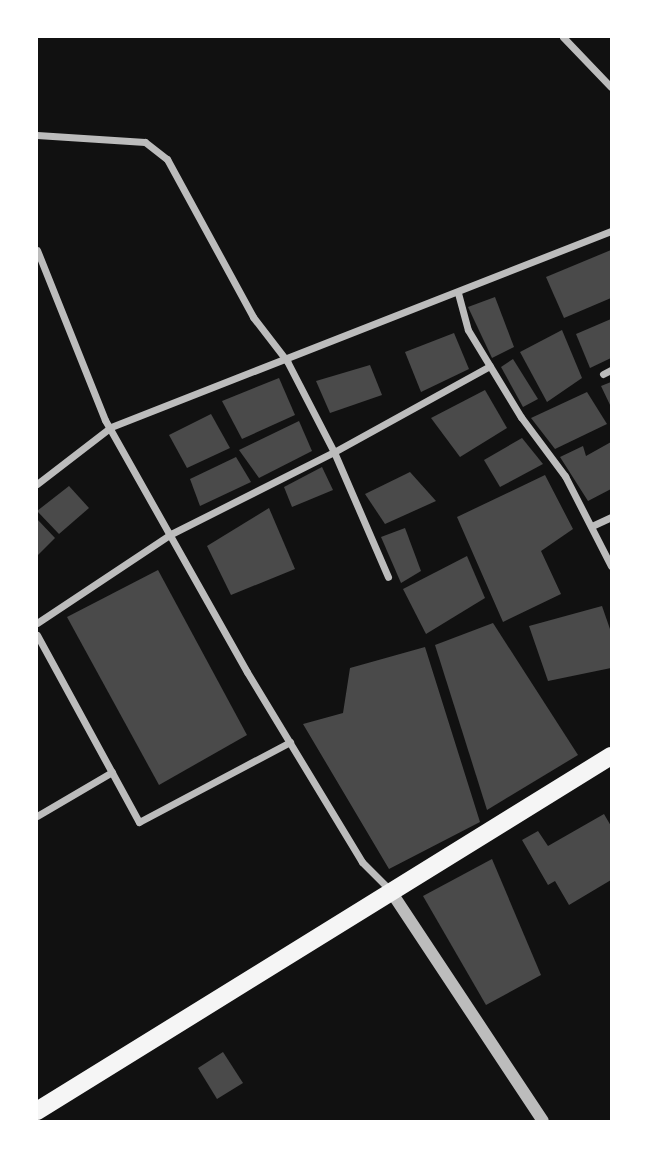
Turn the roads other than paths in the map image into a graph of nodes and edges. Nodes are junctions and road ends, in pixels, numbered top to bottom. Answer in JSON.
{"nodes":[{"id":1,"x":563,"y":37,"type":"edge"},
{"id":2,"x":611,"y":87,"type":"edge"},
{"id":3,"x":37,"y":135,"type":"edge"},
{"id":4,"x":611,"y":231,"type":"edge"},
{"id":5,"x":37,"y":250,"type":"edge"},
{"id":6,"x":458,"y":293,"type":"junction"},
{"id":7,"x":287,"y":361,"type":"junction"},
{"id":8,"x":490,"y":366,"type":"junction"},
{"id":9,"x":111,"y":427,"type":"junction"},
{"id":10,"x":334,"y":453,"type":"junction"},
{"id":11,"x":37,"y":484,"type":"edge"},
{"id":12,"x":611,"y":517,"type":"edge"},
{"id":13,"x":594,"y":525,"type":"junction"},
{"id":14,"x":171,"y":534,"type":"junction"},
{"id":15,"x":611,"y":566,"type":"edge"},
{"id":16,"x":388,"y":577,"type":"dead end"},
{"id":17,"x":37,"y":623,"type":"edge"},
{"id":18,"x":37,"y":635,"type":"edge"},
{"id":19,"x":290,"y":742,"type":"junction"},
{"id":20,"x":611,"y":756,"type":"edge"},
{"id":21,"x":112,"y":772,"type":"junction"},
{"id":22,"x":37,"y":816,"type":"edge"},
{"id":23,"x":392,"y":893,"type":"junction"},
{"id":24,"x":37,"y":1111,"type":"edge"},
{"id":25,"x":543,"y":1121,"type":"edge"}],
"edges":[{"from":1,"to":2,"type":"street"},
{"from":3,"to":7,"type":"street"},
{"from":4,"to":6,"type":"street"},
{"from":5,"to":9,"type":"street"},
{"from":6,"to":7,"type":"street"},
{"from":6,"to":8,"type":"street"},
{"from":7,"to":9,"type":"street"},
{"from":7,"to":10,"type":"street"},
{"from":8,"to":10,"type":"street"},
{"from":8,"to":13,"type":"street"},
{"from":9,"to":11,"type":"street"},
{"from":9,"to":14,"type":"street"},
{"from":10,"to":14,"type":"street"},
{"from":10,"to":16,"type":"street"},
{"from":12,"to":13,"type":"street"},
{"from":13,"to":15,"type":"street"},
{"from":14,"to":17,"type":"street"},
{"from":14,"to":19,"type":"street"},
{"from":18,"to":21,"type":"street"},
{"from":19,"to":21,"type":"street"},
{"from":19,"to":23,"type":"street"},
{"from":20,"to":23,"type":"main road"},
{"from":21,"to":22,"type":"street"},
{"from":23,"to":24,"type":"main road"},
{"from":23,"to":25,"type":"street"}]}
